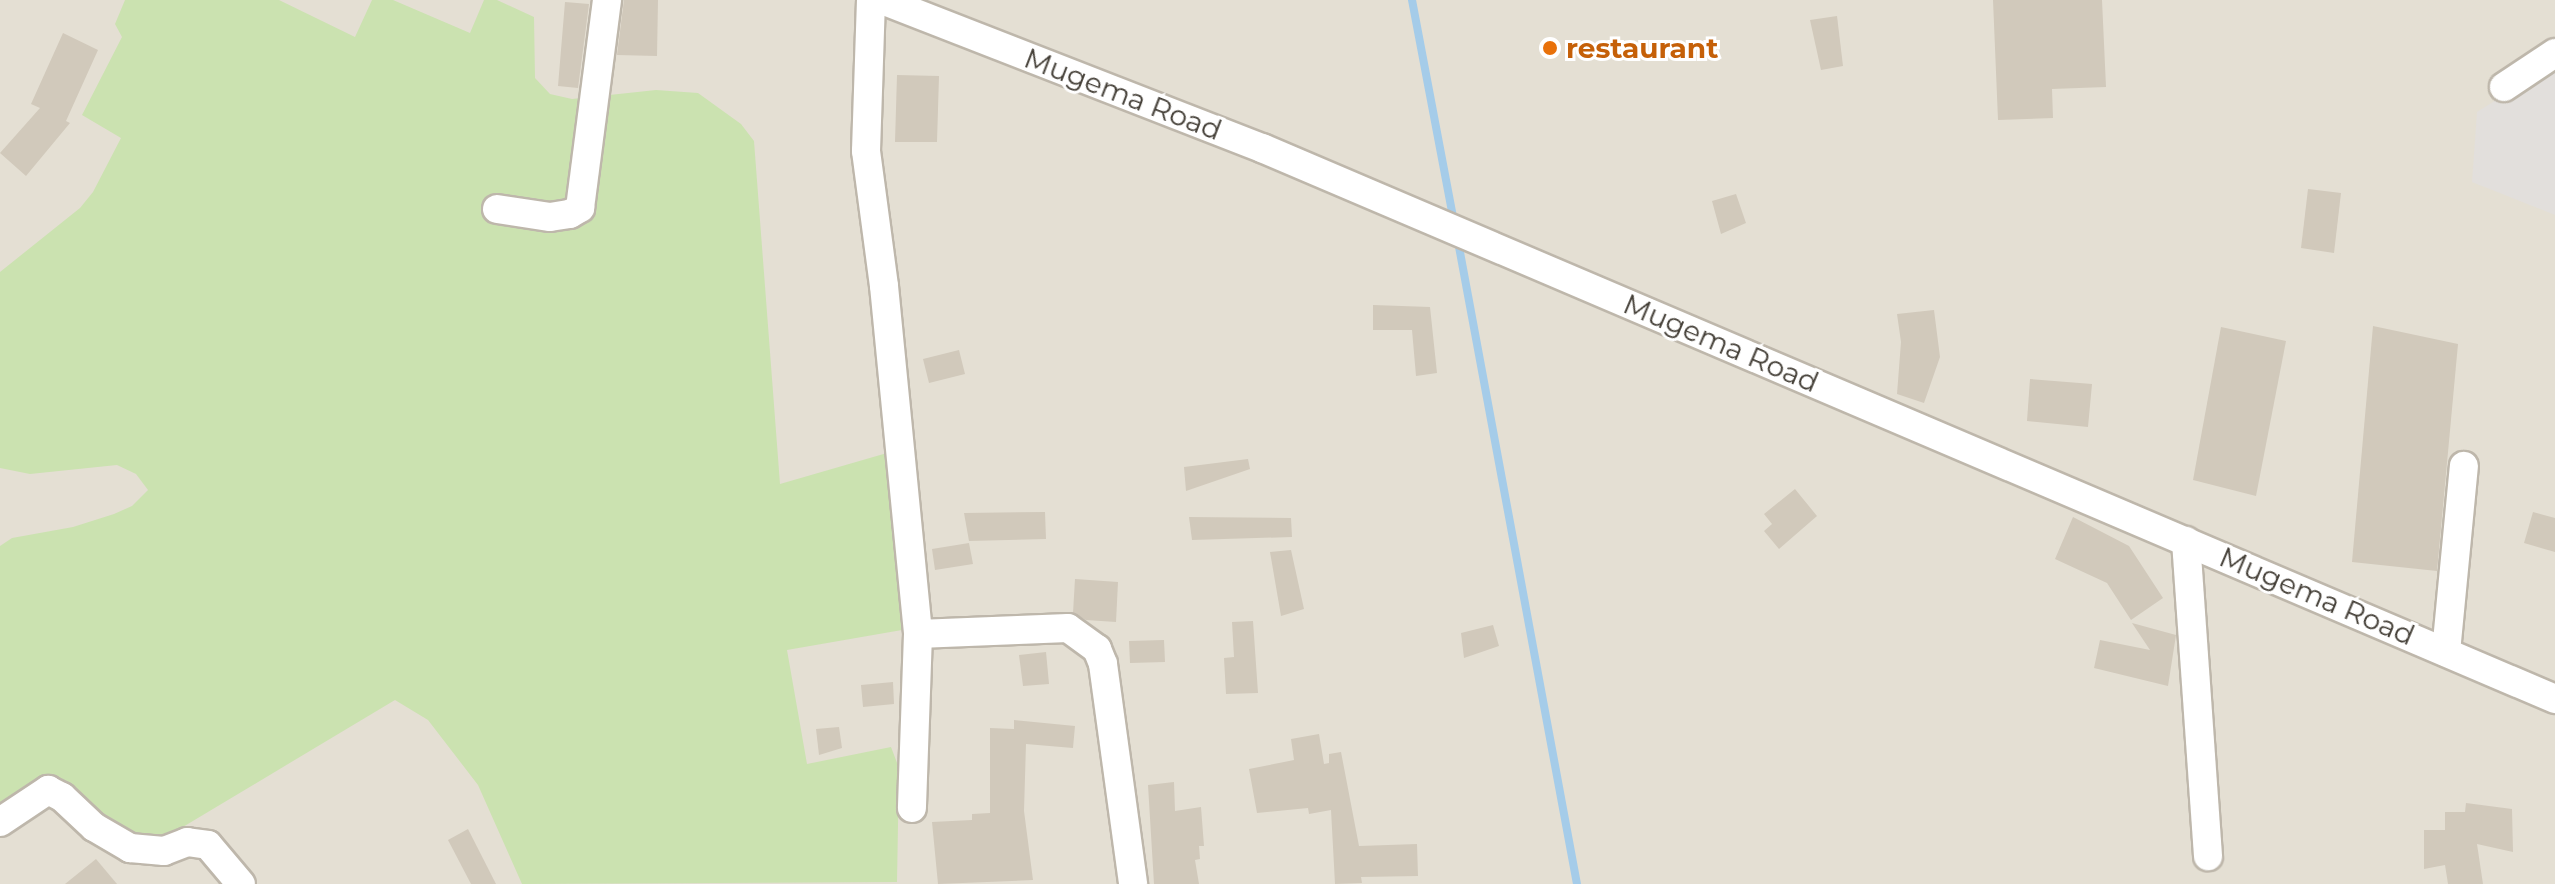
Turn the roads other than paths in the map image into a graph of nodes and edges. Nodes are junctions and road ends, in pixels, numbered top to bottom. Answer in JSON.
{"nodes":[{"id":1,"x":607,"y":0,"type":"edge"},
{"id":2,"x":871,"y":0,"type":"edge"},
{"id":3,"x":882,"y":0,"type":"edge"},
{"id":4,"x":2555,"y":53,"type":"edge"},
{"id":5,"x":2504,"y":87,"type":"dead end"},
{"id":6,"x":497,"y":209,"type":"dead end"},
{"id":7,"x":2464,"y":466,"type":"dead end"},
{"id":8,"x":2186,"y":541,"type":"junction"},
{"id":9,"x":918,"y":634,"type":"junction"},
{"id":10,"x":2446,"y":652,"type":"junction"},
{"id":11,"x":2555,"y":699,"type":"edge"},
{"id":12,"x":912,"y":808,"type":"dead end"},
{"id":13,"x":0,"y":822,"type":"edge"},
{"id":14,"x":2208,"y":856,"type":"dead end"},
{"id":15,"x":241,"y":884,"type":"edge"},
{"id":16,"x":1133,"y":884,"type":"edge"}],
"edges":[{"from":1,"to":6,"type":"street"},
{"from":2,"to":9,"type":"street"},
{"from":3,"to":8,"type":"street","name":"Mugema Road"},
{"from":4,"to":5,"type":"street"},
{"from":7,"to":10,"type":"street"},
{"from":8,"to":10,"type":"street","name":"Mugema Road"},
{"from":8,"to":14,"type":"street"},
{"from":9,"to":12,"type":"street"},
{"from":9,"to":16,"type":"street"},
{"from":10,"to":11,"type":"street","name":"Mugema Road"},
{"from":13,"to":15,"type":"street"}]}
